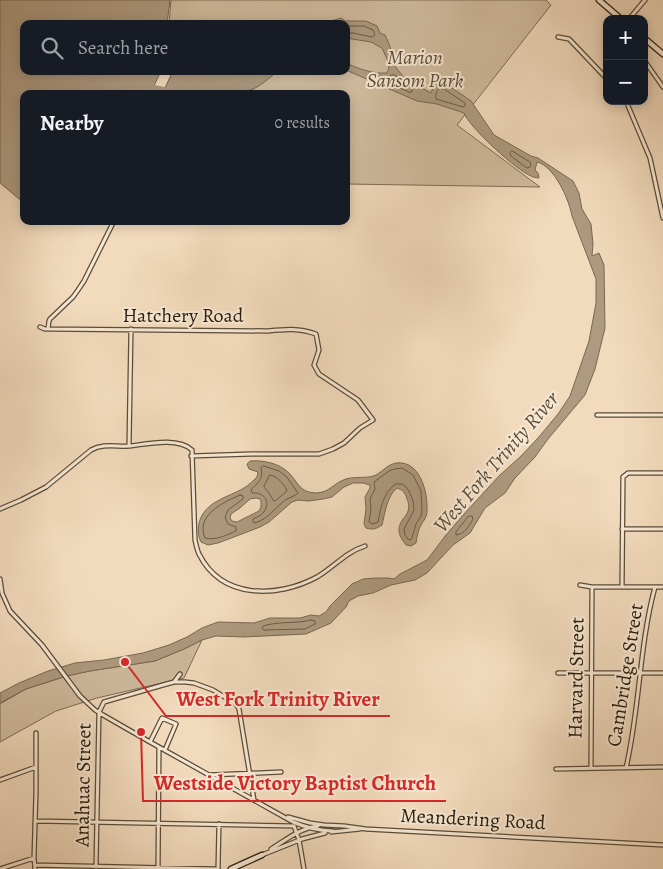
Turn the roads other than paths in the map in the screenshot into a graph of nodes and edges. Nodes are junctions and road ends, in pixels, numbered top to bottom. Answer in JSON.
{"nodes":[{"id":1,"x":599,"y":0,"type":"edge"},
{"id":2,"x":645,"y":0,"type":"edge"},
{"id":3,"x":616,"y":15,"type":"edge"},
{"id":4,"x":632,"y":15,"type":"edge"},
{"id":5,"x":558,"y":37,"type":"dead end"},
{"id":6,"x":648,"y":41,"type":"edge"},
{"id":7,"x":663,"y":54,"type":"edge"},
{"id":8,"x":648,"y":66,"type":"edge"},
{"id":9,"x":603,"y":75,"type":"edge"},
{"id":10,"x":663,"y":88,"type":"edge"},
{"id":11,"x":628,"y":105,"type":"edge"},
{"id":12,"x":663,"y":218,"type":"edge"},
{"id":13,"x":112,"y":225,"type":"edge"},
{"id":14,"x":40,"y":327,"type":"dead end"},
{"id":15,"x":48,"y":329,"type":"junction"},
{"id":16,"x":131,"y":329,"type":"junction"},
{"id":17,"x":597,"y":415,"type":"dead end"},
{"id":18,"x":663,"y":415,"type":"edge"},
{"id":19,"x":129,"y":446,"type":"junction"},
{"id":20,"x":192,"y":456,"type":"junction"},
{"id":21,"x":663,"y":473,"type":"edge"},
{"id":22,"x":0,"y":509,"type":"edge"},
{"id":23,"x":622,"y":529,"type":"junction"},
{"id":24,"x":663,"y":529,"type":"edge"},
{"id":25,"x":365,"y":546,"type":"dead end"},
{"id":26,"x":0,"y":579,"type":"edge"},
{"id":27,"x":580,"y":585,"type":"dead end"},
{"id":28,"x":592,"y":587,"type":"junction"},
{"id":29,"x":622,"y":587,"type":"junction"},
{"id":30,"x":655,"y":587,"type":"junction"},
{"id":31,"x":663,"y":587,"type":"edge"},
{"id":32,"x":558,"y":672,"type":"dead end"},
{"id":33,"x":663,"y":672,"type":"edge"},
{"id":34,"x":592,"y":673,"type":"junction"},
{"id":35,"x":640,"y":673,"type":"junction"},
{"id":36,"x":180,"y":674,"type":"dead end"},
{"id":37,"x":174,"y":682,"type":"junction"},
{"id":38,"x":99,"y":712,"type":"junction"},
{"id":39,"x":36,"y":732,"type":"dead end"},
{"id":40,"x":150,"y":742,"type":"junction"},
{"id":41,"x":159,"y":747,"type":"junction"},
{"id":42,"x":165,"y":750,"type":"junction"},
{"id":43,"x":36,"y":767,"type":"junction"},
{"id":44,"x":663,"y":767,"type":"edge"},
{"id":45,"x":591,"y":768,"type":"junction"},
{"id":46,"x":626,"y":768,"type":"junction"},
{"id":47,"x":556,"y":769,"type":"dead end"},
{"id":48,"x":281,"y":772,"type":"dead end"},
{"id":49,"x":250,"y":774,"type":"junction"},
{"id":50,"x":210,"y":775,"type":"junction"},
{"id":51,"x":0,"y":780,"type":"edge"},
{"id":52,"x":254,"y":800,"type":"junction"},
{"id":53,"x":283,"y":815,"type":"junction"},
{"id":54,"x":36,"y":821,"type":"junction"},
{"id":55,"x":97,"y":823,"type":"junction"},
{"id":56,"x":159,"y":824,"type":"junction"},
{"id":57,"x":219,"y":824,"type":"junction"},
{"id":58,"x":294,"y":824,"type":"junction"},
{"id":59,"x":324,"y":825,"type":"junction"},
{"id":60,"x":306,"y":828,"type":"junction"},
{"id":61,"x":366,"y":829,"type":"junction"},
{"id":62,"x":333,"y":831,"type":"junction"},
{"id":63,"x":296,"y":832,"type":"junction"},
{"id":64,"x":299,"y":840,"type":"junction"},
{"id":65,"x":663,"y":845,"type":"edge"},
{"id":66,"x":262,"y":855,"type":"junction"},
{"id":67,"x":34,"y":858,"type":"junction"},
{"id":68,"x":35,"y":867,"type":"edge"},
{"id":69,"x":96,"y":867,"type":"junction"},
{"id":70,"x":159,"y":868,"type":"edge"},
{"id":71,"x":0,"y":869,"type":"edge"},
{"id":72,"x":217,"y":869,"type":"edge"},
{"id":73,"x":233,"y":869,"type":"edge"},
{"id":74,"x":304,"y":869,"type":"edge"}],
"edges":[{"from":1,"to":3,"type":"street"},
{"from":2,"to":4,"type":"street"},
{"from":5,"to":9,"type":"street"},
{"from":6,"to":7,"type":"street"},
{"from":8,"to":10,"type":"street"},
{"from":11,"to":12,"type":"street"},
{"from":13,"to":15,"type":"street"},
{"from":14,"to":15,"type":"street","name":"Hatchery Road"},
{"from":15,"to":16,"type":"street","name":"Hatchery Road"},
{"from":16,"to":19,"type":"street"},
{"from":16,"to":20,"type":"street","name":"Hatchery Road"},
{"from":17,"to":18,"type":"street"},
{"from":19,"to":20,"type":"street"},
{"from":19,"to":22,"type":"street"},
{"from":20,"to":25,"type":"street"},
{"from":21,"to":23,"type":"street"},
{"from":23,"to":24,"type":"street"},
{"from":23,"to":29,"type":"street"},
{"from":26,"to":38,"type":"street","name":"Meandering Road"},
{"from":27,"to":28,"type":"street"},
{"from":28,"to":29,"type":"street"},
{"from":28,"to":34,"type":"street","name":"Harvard Street"},
{"from":29,"to":30,"type":"street"},
{"from":30,"to":31,"type":"street"},
{"from":30,"to":35,"type":"street","name":"Cambridge Street"},
{"from":32,"to":34,"type":"street"},
{"from":33,"to":35,"type":"street"},
{"from":34,"to":35,"type":"street"},
{"from":34,"to":45,"type":"street","name":"Harvard Street"},
{"from":35,"to":46,"type":"street","name":"Cambridge Street"},
{"from":36,"to":37,"type":"street"},
{"from":37,"to":38,"type":"street","name":"Anahuac Street"},
{"from":37,"to":49,"type":"street","name":"Anahuac Street"},
{"from":38,"to":40,"type":"street","name":"Meandering Road"},
{"from":38,"to":55,"type":"street","name":"Anahuac Street"},
{"from":39,"to":43,"type":"street"},
{"from":40,"to":41,"type":"street","name":"Meandering Road"},
{"from":40,"to":42,"type":"street"},
{"from":41,"to":42,"type":"street","name":"Meandering Road"},
{"from":41,"to":56,"type":"street"},
{"from":42,"to":50,"type":"street","name":"Meandering Road"},
{"from":43,"to":51,"type":"street"},
{"from":43,"to":54,"type":"street"},
{"from":44,"to":46,"type":"street"},
{"from":45,"to":46,"type":"street"},
{"from":45,"to":47,"type":"street"},
{"from":48,"to":49,"type":"street"},
{"from":49,"to":50,"type":"street"},
{"from":49,"to":52,"type":"street","name":"Anahuac Street"},
{"from":50,"to":52,"type":"street","name":"Meandering Road"},
{"from":52,"to":53,"type":"street","name":"Meandering Road"},
{"from":53,"to":58,"type":"street","name":"Meandering Road"},
{"from":53,"to":59,"type":"street","name":"Meandering Road"},
{"from":54,"to":55,"type":"street"},
{"from":54,"to":67,"type":"street"},
{"from":55,"to":56,"type":"street"},
{"from":55,"to":69,"type":"street","name":"Anahuac Street"},
{"from":56,"to":57,"type":"street"},
{"from":56,"to":70,"type":"street"},
{"from":57,"to":58,"type":"street"},
{"from":57,"to":72,"type":"street"},
{"from":58,"to":60,"type":"street","name":"Meandering Road"},
{"from":58,"to":63,"type":"street"},
{"from":59,"to":60,"type":"street"},
{"from":59,"to":61,"type":"street","name":"Meandering Road"},
{"from":60,"to":62,"type":"street","name":"Meandering Road"},
{"from":60,"to":63,"type":"street"},
{"from":61,"to":62,"type":"street"},
{"from":61,"to":65,"type":"street","name":"Meandering Road"},
{"from":62,"to":64,"type":"street"},
{"from":63,"to":64,"type":"street"},
{"from":63,"to":66,"type":"street"},
{"from":64,"to":66,"type":"street"},
{"from":64,"to":74,"type":"street"},
{"from":66,"to":73,"type":"street"},
{"from":67,"to":68,"type":"street"},
{"from":67,"to":71,"type":"street"},
{"from":68,"to":69,"type":"street"},
{"from":69,"to":70,"type":"street"},
{"from":70,"to":72,"type":"street"}]}
